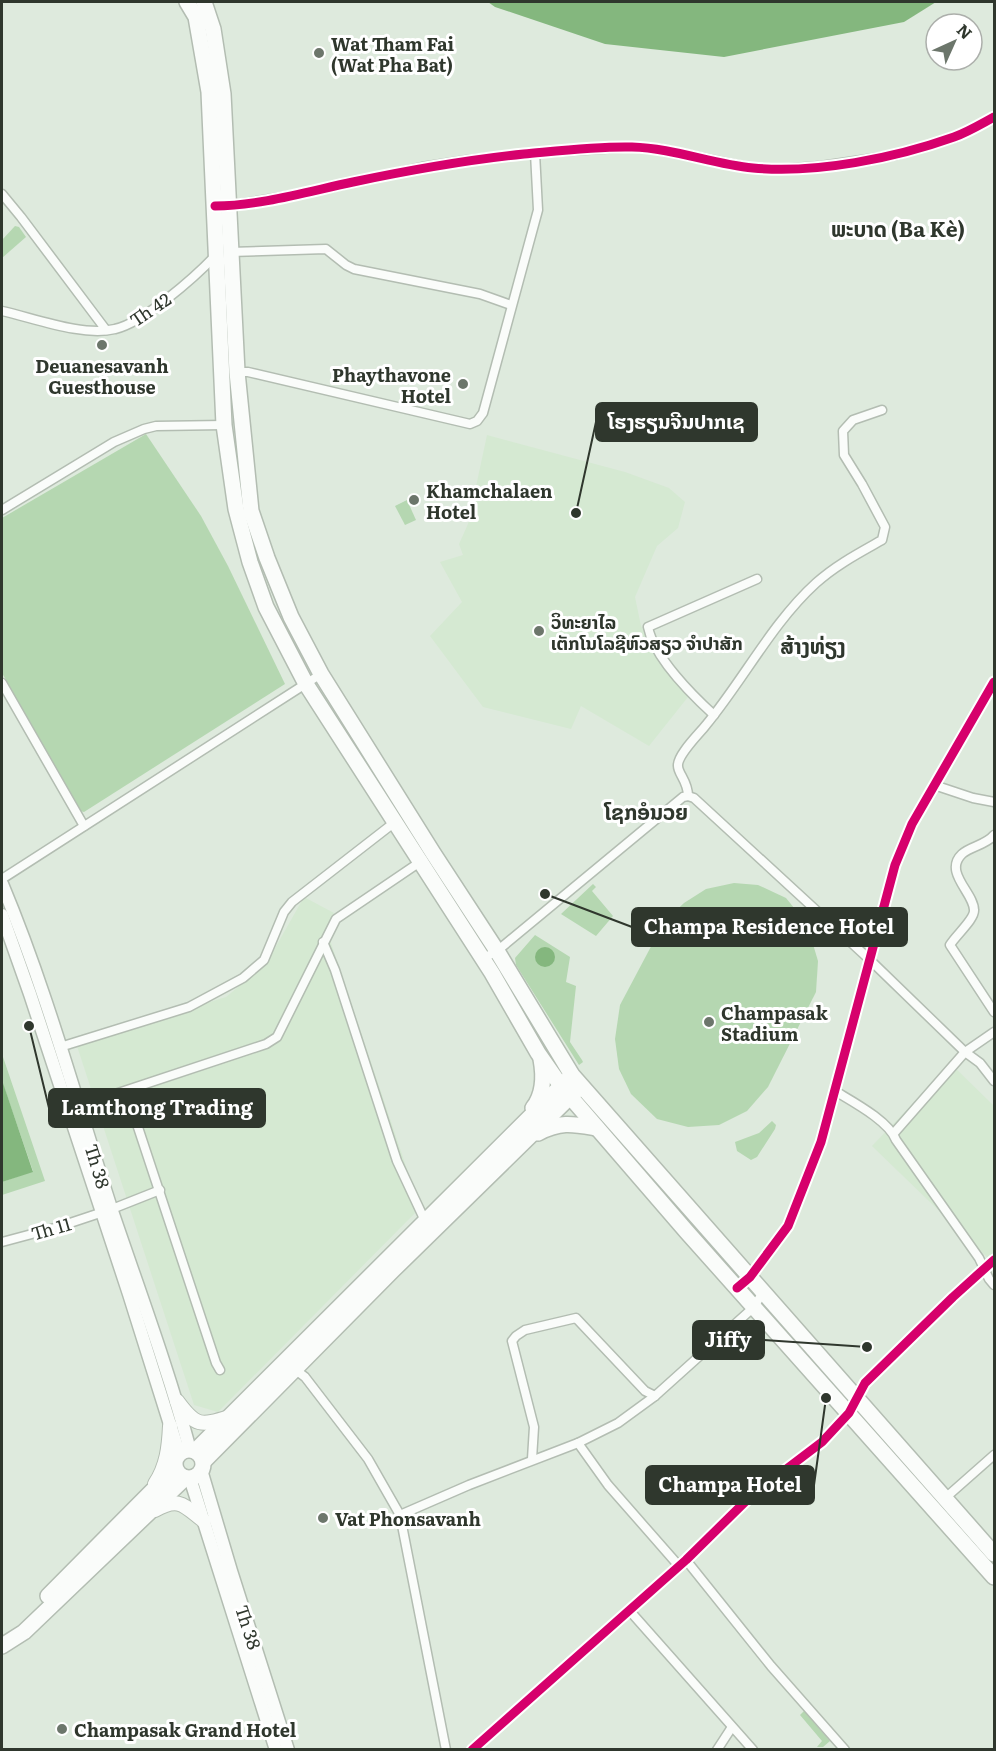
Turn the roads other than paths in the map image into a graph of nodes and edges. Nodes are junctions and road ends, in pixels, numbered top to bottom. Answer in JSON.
{"nodes":[{"id":1,"x":182,"y":2,"type":"edge"},
{"id":2,"x":187,"y":2,"type":"edge"},
{"id":3,"x":204,"y":2,"type":"edge"},
{"id":4,"x":196,"y":17,"type":"junction"},
{"id":5,"x":994,"y":117,"type":"edge"},
{"id":6,"x":535,"y":153,"type":"junction"},
{"id":7,"x":2,"y":194,"type":"edge"},
{"id":8,"x":222,"y":206,"type":"junction"},
{"id":9,"x":223,"y":254,"type":"junction"},
{"id":10,"x":511,"y":305,"type":"junction"},
{"id":11,"x":2,"y":310,"type":"edge"},
{"id":12,"x":106,"y":330,"type":"junction"},
{"id":13,"x":220,"y":372,"type":"junction"},
{"id":14,"x":237,"y":372,"type":"junction"},
{"id":15,"x":882,"y":410,"type":"dead end"},
{"id":16,"x":224,"y":425,"type":"junction"},
{"id":17,"x":2,"y":510,"type":"edge"},
{"id":18,"x":757,"y":579,"type":"dead end"},
{"id":19,"x":321,"y":674,"type":"junction"},
{"id":20,"x":994,"y":682,"type":"edge"},
{"id":21,"x":2,"y":683,"type":"edge"},
{"id":22,"x":306,"y":684,"type":"junction"},
{"id":23,"x":714,"y":715,"type":"junction"},
{"id":24,"x":934,"y":785,"type":"junction"},
{"id":25,"x":688,"y":795,"type":"junction"},
{"id":26,"x":994,"y":802,"type":"edge"},
{"id":27,"x":395,"y":822,"type":"junction"},
{"id":28,"x":84,"y":826,"type":"junction"},
{"id":29,"x":994,"y":835,"type":"edge"},
{"id":30,"x":427,"y":858,"type":"junction"},
{"id":31,"x":2,"y":879,"type":"edge"},
{"id":32,"x":2,"y":885,"type":"edge"},
{"id":33,"x":2,"y":915,"type":"edge"},
{"id":34,"x":323,"y":942,"type":"junction"},
{"id":35,"x":497,"y":951,"type":"junction"},
{"id":36,"x":482,"y":959,"type":"junction"},
{"id":37,"x":869,"y":959,"type":"junction"},
{"id":38,"x":994,"y":1012,"type":"edge"},
{"id":39,"x":994,"y":1032,"type":"edge"},
{"id":40,"x":60,"y":1047,"type":"junction"},
{"id":41,"x":965,"y":1052,"type":"junction"},
{"id":42,"x":540,"y":1056,"type":"junction"},
{"id":43,"x":994,"y":1081,"type":"edge"},
{"id":44,"x":571,"y":1086,"type":"junction"},
{"id":45,"x":126,"y":1091,"type":"junction"},
{"id":46,"x":835,"y":1091,"type":"junction"},
{"id":47,"x":79,"y":1106,"type":"junction"},
{"id":48,"x":597,"y":1128,"type":"junction"},
{"id":49,"x":894,"y":1132,"type":"junction"},
{"id":50,"x":523,"y":1133,"type":"junction"},
{"id":51,"x":160,"y":1190,"type":"junction"},
{"id":52,"x":106,"y":1211,"type":"junction"},
{"id":53,"x":429,"y":1226,"type":"junction"},
{"id":54,"x":2,"y":1242,"type":"edge"},
{"id":55,"x":994,"y":1260,"type":"edge"},
{"id":56,"x":984,"y":1268,"type":"junction"},
{"id":57,"x":750,"y":1277,"type":"junction"},
{"id":58,"x":994,"y":1285,"type":"edge"},
{"id":59,"x":737,"y":1288,"type":"junction"},
{"id":60,"x":763,"y":1292,"type":"junction"},
{"id":61,"x":754,"y":1307,"type":"junction"},
{"id":62,"x":291,"y":1366,"type":"junction"},
{"id":63,"x":220,"y":1370,"type":"dead end"},
{"id":64,"x":655,"y":1396,"type":"junction"},
{"id":65,"x":856,"y":1398,"type":"junction"},
{"id":66,"x":177,"y":1401,"type":"junction"},
{"id":67,"x":849,"y":1413,"type":"junction"},
{"id":68,"x":230,"y":1417,"type":"junction"},
{"id":69,"x":170,"y":1426,"type":"junction"},
{"id":70,"x":578,"y":1443,"type":"junction"},
{"id":71,"x":994,"y":1455,"type":"edge"},
{"id":72,"x":532,"y":1459,"type":"junction"},
{"id":73,"x":190,"y":1464,"type":"junction"},
{"id":74,"x":148,"y":1495,"type":"junction"},
{"id":75,"x":940,"y":1503,"type":"junction"},
{"id":76,"x":400,"y":1515,"type":"junction"},
{"id":77,"x":146,"y":1516,"type":"junction"},
{"id":78,"x":204,"y":1521,"type":"junction"},
{"id":79,"x":994,"y":1554,"type":"edge"},
{"id":80,"x":682,"y":1563,"type":"junction"},
{"id":81,"x":226,"y":1573,"type":"junction"},
{"id":82,"x":994,"y":1577,"type":"edge"},
{"id":83,"x":629,"y":1610,"type":"junction"},
{"id":84,"x":4,"y":1644,"type":"edge"},
{"id":85,"x":732,"y":1727,"type":"junction"},
{"id":86,"x":276,"y":1749,"type":"edge"},
{"id":87,"x":288,"y":1749,"type":"edge"},
{"id":88,"x":446,"y":1749,"type":"edge"},
{"id":89,"x":472,"y":1749,"type":"edge"},
{"id":90,"x":717,"y":1749,"type":"edge"},
{"id":91,"x":753,"y":1749,"type":"edge"},
{"id":92,"x":845,"y":1749,"type":"edge"}],
"edges":[{"from":1,"to":4,"type":"highway"},
{"from":2,"to":4,"type":"highway"},
{"from":3,"to":8,"type":"highway"},
{"from":4,"to":8,"type":"highway"},
{"from":5,"to":6,"type":"street"},
{"from":6,"to":8,"type":"street"},
{"from":6,"to":10,"type":"street"},
{"from":7,"to":12,"type":"street"},
{"from":8,"to":9,"type":"highway"},
{"from":9,"to":10,"type":"street"},
{"from":9,"to":12,"type":"street","name":"Th 42"},
{"from":9,"to":13,"type":"highway"},
{"from":9,"to":14,"type":"highway"},
{"from":10,"to":14,"type":"street"},
{"from":11,"to":12,"type":"street","name":"Th 42"},
{"from":13,"to":14,"type":"street"},
{"from":13,"to":16,"type":"highway"},
{"from":14,"to":19,"type":"highway"},
{"from":15,"to":23,"type":"street"},
{"from":16,"to":17,"type":"street"},
{"from":16,"to":22,"type":"highway"},
{"from":18,"to":23,"type":"street"},
{"from":19,"to":22,"type":"street"},
{"from":19,"to":30,"type":"highway"},
{"from":20,"to":24,"type":"street"},
{"from":21,"to":28,"type":"street"},
{"from":22,"to":27,"type":"highway"},
{"from":22,"to":28,"type":"street"},
{"from":23,"to":25,"type":"street"},
{"from":24,"to":26,"type":"street"},
{"from":24,"to":37,"type":"street"},
{"from":25,"to":35,"type":"street"},
{"from":25,"to":37,"type":"street"},
{"from":27,"to":30,"type":"highway"},
{"from":27,"to":40,"type":"street"},
{"from":28,"to":31,"type":"street"},
{"from":29,"to":38,"type":"street"},
{"from":30,"to":34,"type":"street"},
{"from":30,"to":35,"type":"highway"},
{"from":30,"to":36,"type":"highway"},
{"from":32,"to":40,"type":"street","name":"Th 38"},
{"from":33,"to":52,"type":"street","name":"Th 38"},
{"from":34,"to":45,"type":"street"},
{"from":34,"to":53,"type":"street"},
{"from":35,"to":36,"type":"street"},
{"from":35,"to":44,"type":"highway"},
{"from":36,"to":42,"type":"highway"},
{"from":37,"to":41,"type":"street"},
{"from":37,"to":46,"type":"street"},
{"from":39,"to":41,"type":"street"},
{"from":40,"to":47,"type":"street","name":"Th 38"},
{"from":41,"to":43,"type":"street"},
{"from":41,"to":49,"type":"street"},
{"from":42,"to":44,"type":"highway"},
{"from":42,"to":50,"type":"highway"},
{"from":44,"to":48,"type":"highway"},
{"from":44,"to":50,"type":"highway"},
{"from":44,"to":57,"type":"highway"},
{"from":45,"to":47,"type":"street"},
{"from":45,"to":51,"type":"street"},
{"from":46,"to":49,"type":"street"},
{"from":46,"to":57,"type":"street"},
{"from":47,"to":52,"type":"street","name":"Th 38"},
{"from":48,"to":50,"type":"highway"},
{"from":48,"to":59,"type":"highway"},
{"from":49,"to":56,"type":"street"},
{"from":50,"to":53,"type":"highway"},
{"from":51,"to":52,"type":"street","name":"Th 11"},
{"from":51,"to":63,"type":"street"},
{"from":52,"to":54,"type":"street","name":"Th 11"},
{"from":52,"to":66,"type":"street","name":"Th 38"},
{"from":52,"to":69,"type":"street","name":"Th 38"},
{"from":53,"to":62,"type":"highway"},
{"from":55,"to":56,"type":"street"},
{"from":56,"to":58,"type":"street"},
{"from":56,"to":65,"type":"street"},
{"from":57,"to":59,"type":"street"},
{"from":57,"to":60,"type":"highway"},
{"from":59,"to":61,"type":"highway"},
{"from":60,"to":61,"type":"street"},
{"from":60,"to":65,"type":"highway"},
{"from":61,"to":64,"type":"street"},
{"from":61,"to":67,"type":"highway"},
{"from":62,"to":68,"type":"highway"},
{"from":62,"to":73,"type":"highway"},
{"from":62,"to":76,"type":"street"},
{"from":64,"to":70,"type":"street"},
{"from":64,"to":72,"type":"street"},
{"from":65,"to":67,"type":"street"},
{"from":65,"to":75,"type":"highway"},
{"from":66,"to":68,"type":"main road"},
{"from":66,"to":73,"type":"street","name":"Th 38"},
{"from":67,"to":75,"type":"highway"},
{"from":67,"to":80,"type":"street"},
{"from":68,"to":73,"type":"highway"},
{"from":69,"to":73,"type":"street","name":"Th 38"},
{"from":69,"to":74,"type":"main road"},
{"from":70,"to":72,"type":"street"},
{"from":70,"to":80,"type":"street"},
{"from":71,"to":75,"type":"street"},
{"from":72,"to":76,"type":"street"},
{"from":73,"to":74,"type":"highway"},
{"from":73,"to":77,"type":"highway"},
{"from":73,"to":78,"type":"street","name":"Th 38"},
{"from":73,"to":81,"type":"street","name":"Th 38"},
{"from":74,"to":84,"type":"highway"},
{"from":75,"to":79,"type":"highway"},
{"from":75,"to":82,"type":"highway"},
{"from":76,"to":88,"type":"street"},
{"from":77,"to":78,"type":"main road"},
{"from":77,"to":84,"type":"highway"},
{"from":78,"to":81,"type":"street","name":"Th 38"},
{"from":80,"to":83,"type":"street"},
{"from":80,"to":92,"type":"street"},
{"from":81,"to":86,"type":"street","name":"Th 38"},
{"from":81,"to":87,"type":"street","name":"Th 38"},
{"from":83,"to":85,"type":"street"},
{"from":83,"to":89,"type":"street"},
{"from":85,"to":90,"type":"street"},
{"from":85,"to":91,"type":"street"}]}
